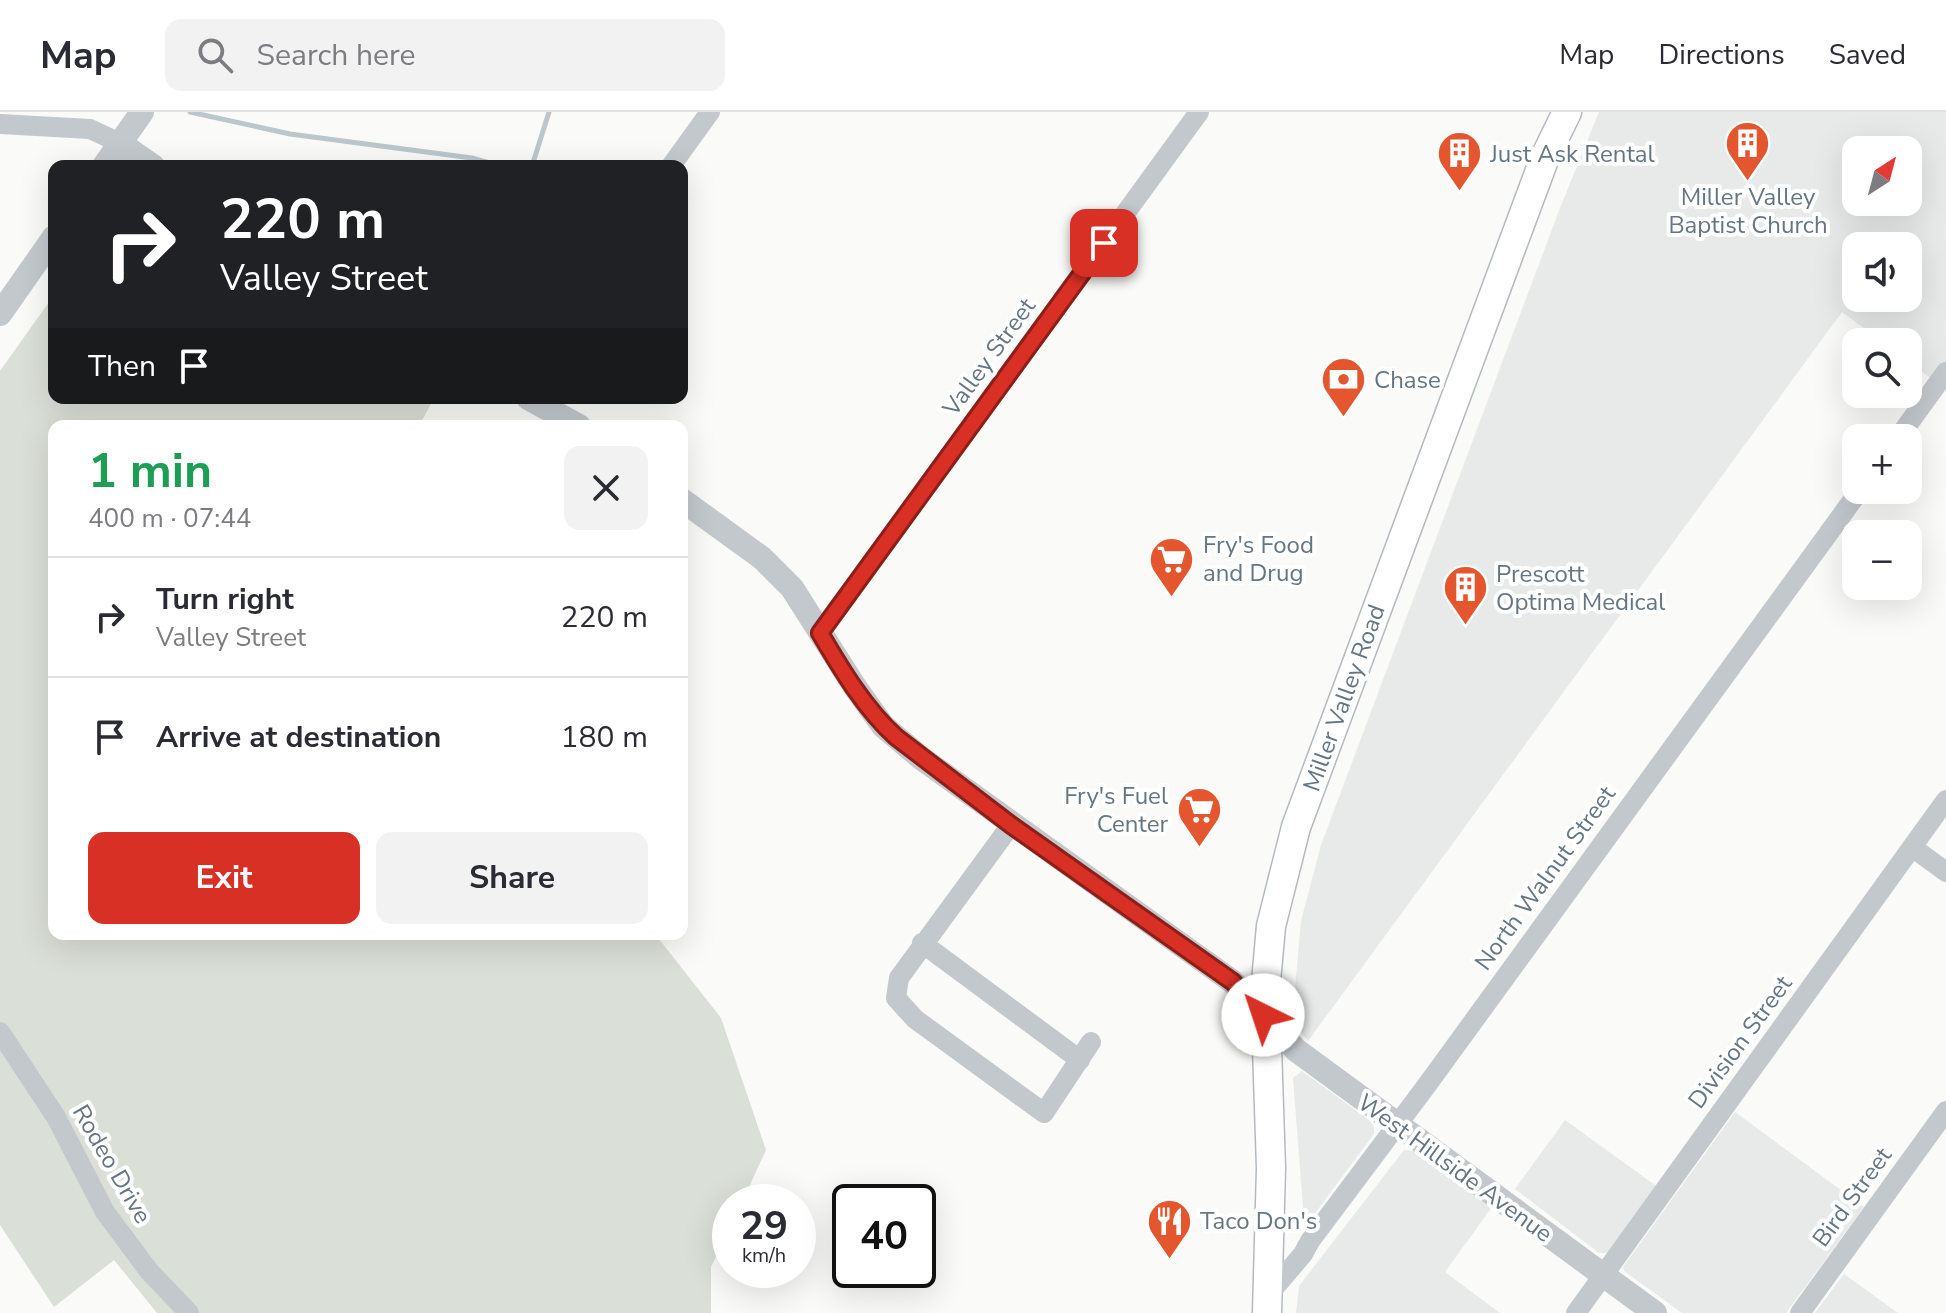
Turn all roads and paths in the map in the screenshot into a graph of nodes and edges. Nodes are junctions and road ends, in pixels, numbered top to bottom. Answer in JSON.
{"nodes":[{"id":1,"x":142,"y":112,"type":"edge"},
{"id":2,"x":710,"y":112,"type":"edge"},
{"id":3,"x":1199,"y":112,"type":"edge"},
{"id":4,"x":1567,"y":112,"type":"edge"},
{"id":5,"x":0,"y":124,"type":"edge"},
{"id":6,"x":120,"y":143,"type":"junction"},
{"id":7,"x":108,"y":160,"type":"edge"},
{"id":8,"x":144,"y":160,"type":"edge"},
{"id":9,"x":675,"y":160,"type":"edge"},
{"id":10,"x":48,"y":246,"type":"edge"},
{"id":11,"x":0,"y":314,"type":"edge"},
{"id":12,"x":1946,"y":372,"type":"edge"},
{"id":13,"x":539,"y":404,"type":"edge"},
{"id":14,"x":568,"y":420,"type":"edge"},
{"id":15,"x":1908,"y":424,"type":"edge"},
{"id":16,"x":688,"y":504,"type":"edge"},
{"id":17,"x":1850,"y":504,"type":"edge"},
{"id":18,"x":820,"y":633,"type":"junction"},
{"id":19,"x":1946,"y":800,"type":"edge"},
{"id":20,"x":1011,"y":825,"type":"junction"},
{"id":21,"x":1912,"y":847,"type":"junction"},
{"id":22,"x":1946,"y":872,"type":"edge"},
{"id":23,"x":922,"y":943,"type":"junction"},
{"id":24,"x":1263,"y":1015,"type":"junction"},
{"id":25,"x":0,"y":1032,"type":"edge"},
{"id":26,"x":1946,"y":1111,"type":"edge"},
{"id":27,"x":1398,"y":1125,"type":"junction"},
{"id":28,"x":1603,"y":1276,"type":"junction"},
{"id":29,"x":1268,"y":1304,"type":"edge"},
{"id":30,"x":189,"y":1313,"type":"edge"},
{"id":31,"x":1576,"y":1313,"type":"edge"},
{"id":32,"x":1655,"y":1313,"type":"edge"},
{"id":33,"x":1800,"y":1313,"type":"edge"}],
"edges":[{"from":1,"to":6,"type":"street"},
{"from":2,"to":9,"type":"street"},
{"from":3,"to":18,"type":"street","name":"Valley Street"},
{"from":4,"to":24,"type":"main road","name":"Miller Valley Road"},
{"from":5,"to":6,"type":"street"},
{"from":6,"to":7,"type":"street"},
{"from":6,"to":8,"type":"street"},
{"from":10,"to":11,"type":"street"},
{"from":12,"to":15,"type":"street"},
{"from":13,"to":14,"type":"street"},
{"from":16,"to":18,"type":"street","name":"West Hillside Avenue"},
{"from":17,"to":27,"type":"street","name":"North Walnut Street"},
{"from":18,"to":20,"type":"street","name":"West Hillside Avenue"},
{"from":19,"to":21,"type":"street","name":"Division Street"},
{"from":20,"to":23,"type":"street"},
{"from":20,"to":24,"type":"street","name":"West Hillside Avenue"},
{"from":21,"to":22,"type":"street"},
{"from":21,"to":28,"type":"street","name":"Division Street"},
{"from":23,"to":23,"type":"street"},
{"from":24,"to":27,"type":"street","name":"West Hillside Avenue"},
{"from":24,"to":29,"type":"main road","name":"Miller Valley Road"},
{"from":25,"to":30,"type":"street","name":"Rodeo Drive"},
{"from":26,"to":33,"type":"street","name":"Bird Street"},
{"from":27,"to":28,"type":"street","name":"West Hillside Avenue"},
{"from":27,"to":29,"type":"street","name":"North Walnut Street"},
{"from":28,"to":31,"type":"street","name":"Division Street"},
{"from":28,"to":32,"type":"street","name":"West Hillside Avenue"}]}
